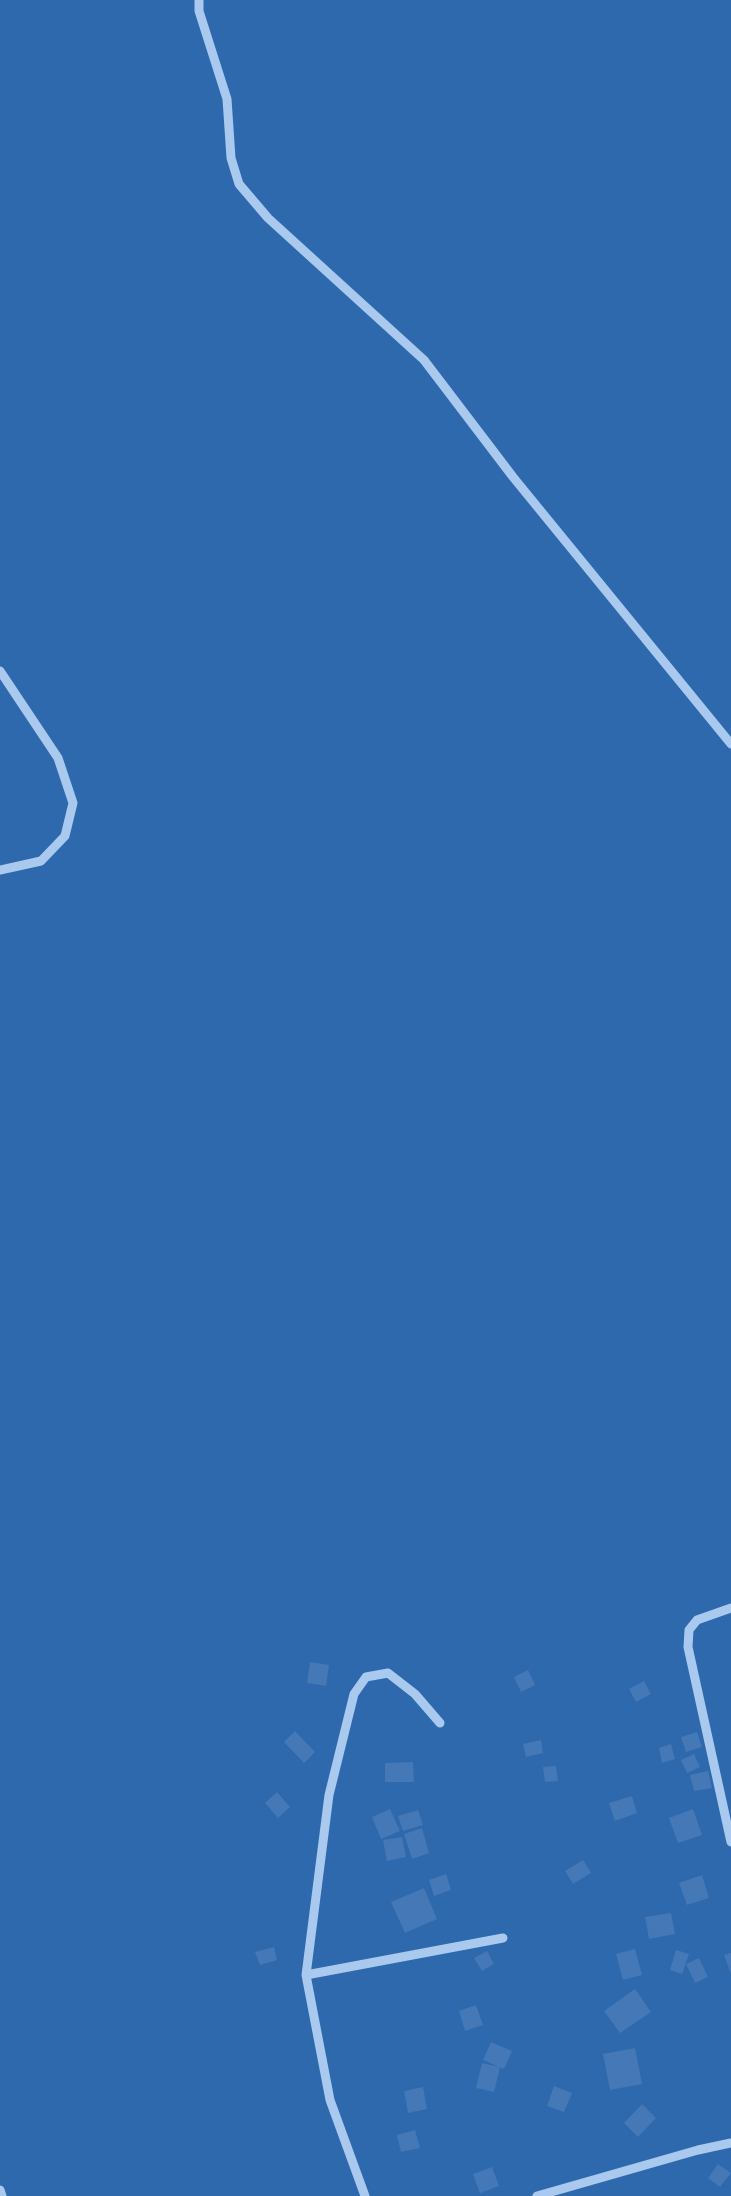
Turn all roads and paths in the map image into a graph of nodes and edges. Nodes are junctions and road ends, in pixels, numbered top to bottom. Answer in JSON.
{"nodes":[{"id":1,"x":199,"y":0,"type":"edge"},
{"id":2,"x":0,"y":671,"type":"edge"},
{"id":3,"x":731,"y":744,"type":"edge"},
{"id":4,"x":0,"y":870,"type":"edge"},
{"id":5,"x":731,"y":1608,"type":"edge"},
{"id":6,"x":440,"y":1723,"type":"dead end"},
{"id":7,"x":731,"y":1842,"type":"edge"},
{"id":8,"x":503,"y":1938,"type":"dead end"},
{"id":9,"x":306,"y":1974,"type":"junction"},
{"id":10,"x":731,"y":2143,"type":"edge"},
{"id":11,"x":0,"y":2190,"type":"edge"},
{"id":12,"x":2,"y":2196,"type":"edge"},
{"id":13,"x":365,"y":2196,"type":"edge"},
{"id":14,"x":537,"y":2196,"type":"edge"}],
"edges":[{"from":1,"to":3,"type":"street"},
{"from":2,"to":4,"type":"street"},
{"from":5,"to":7,"type":"street"},
{"from":6,"to":9,"type":"street"},
{"from":8,"to":9,"type":"street"},
{"from":9,"to":13,"type":"street"},
{"from":10,"to":14,"type":"street"},
{"from":11,"to":12,"type":"street"}]}
